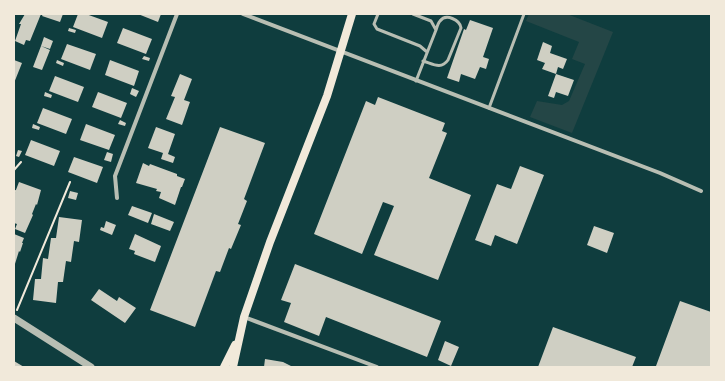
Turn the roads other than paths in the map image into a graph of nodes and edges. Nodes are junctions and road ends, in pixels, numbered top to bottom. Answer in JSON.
{"nodes":[{"id":1,"x":177,"y":14,"type":"edge"},
{"id":2,"x":243,"y":14,"type":"edge"},
{"id":3,"x":352,"y":14,"type":"edge"},
{"id":4,"x":378,"y":14,"type":"edge"},
{"id":5,"x":413,"y":14,"type":"edge"},
{"id":6,"x":524,"y":14,"type":"edge"},
{"id":7,"x":436,"y":30,"type":"junction"},
{"id":8,"x":341,"y":52,"type":"junction"},
{"id":9,"x":427,"y":52,"type":"junction"},
{"id":10,"x":424,"y":61,"type":"junction"},
{"id":11,"x":416,"y":81,"type":"junction"},
{"id":12,"x":489,"y":108,"type":"junction"},
{"id":13,"x":701,"y":192,"type":"dead end"},
{"id":14,"x":117,"y":198,"type":"dead end"},
{"id":15,"x":16,"y":314,"type":"edge"},
{"id":16,"x":244,"y":317,"type":"junction"},
{"id":17,"x":239,"y":335,"type":"junction"},
{"id":18,"x":91,"y":367,"type":"edge"},
{"id":19,"x":224,"y":367,"type":"edge"},
{"id":20,"x":233,"y":367,"type":"edge"},
{"id":21,"x":377,"y":367,"type":"edge"}],
"edges":[{"from":1,"to":14,"type":"street"},
{"from":2,"to":8,"type":"street"},
{"from":3,"to":8,"type":"main road"},
{"from":4,"to":9,"type":"lane"},
{"from":5,"to":7,"type":"lane"},
{"from":6,"to":12,"type":"lane"},
{"from":7,"to":9,"type":"lane"},
{"from":7,"to":10,"type":"lane"},
{"from":8,"to":11,"type":"street"},
{"from":8,"to":16,"type":"main road"},
{"from":9,"to":10,"type":"lane"},
{"from":10,"to":11,"type":"lane"},
{"from":11,"to":12,"type":"street"},
{"from":12,"to":13,"type":"street"},
{"from":15,"to":18,"type":"street"},
{"from":16,"to":17,"type":"main road"},
{"from":16,"to":21,"type":"street"},
{"from":17,"to":19,"type":"main road"},
{"from":17,"to":20,"type":"main road"}]}
